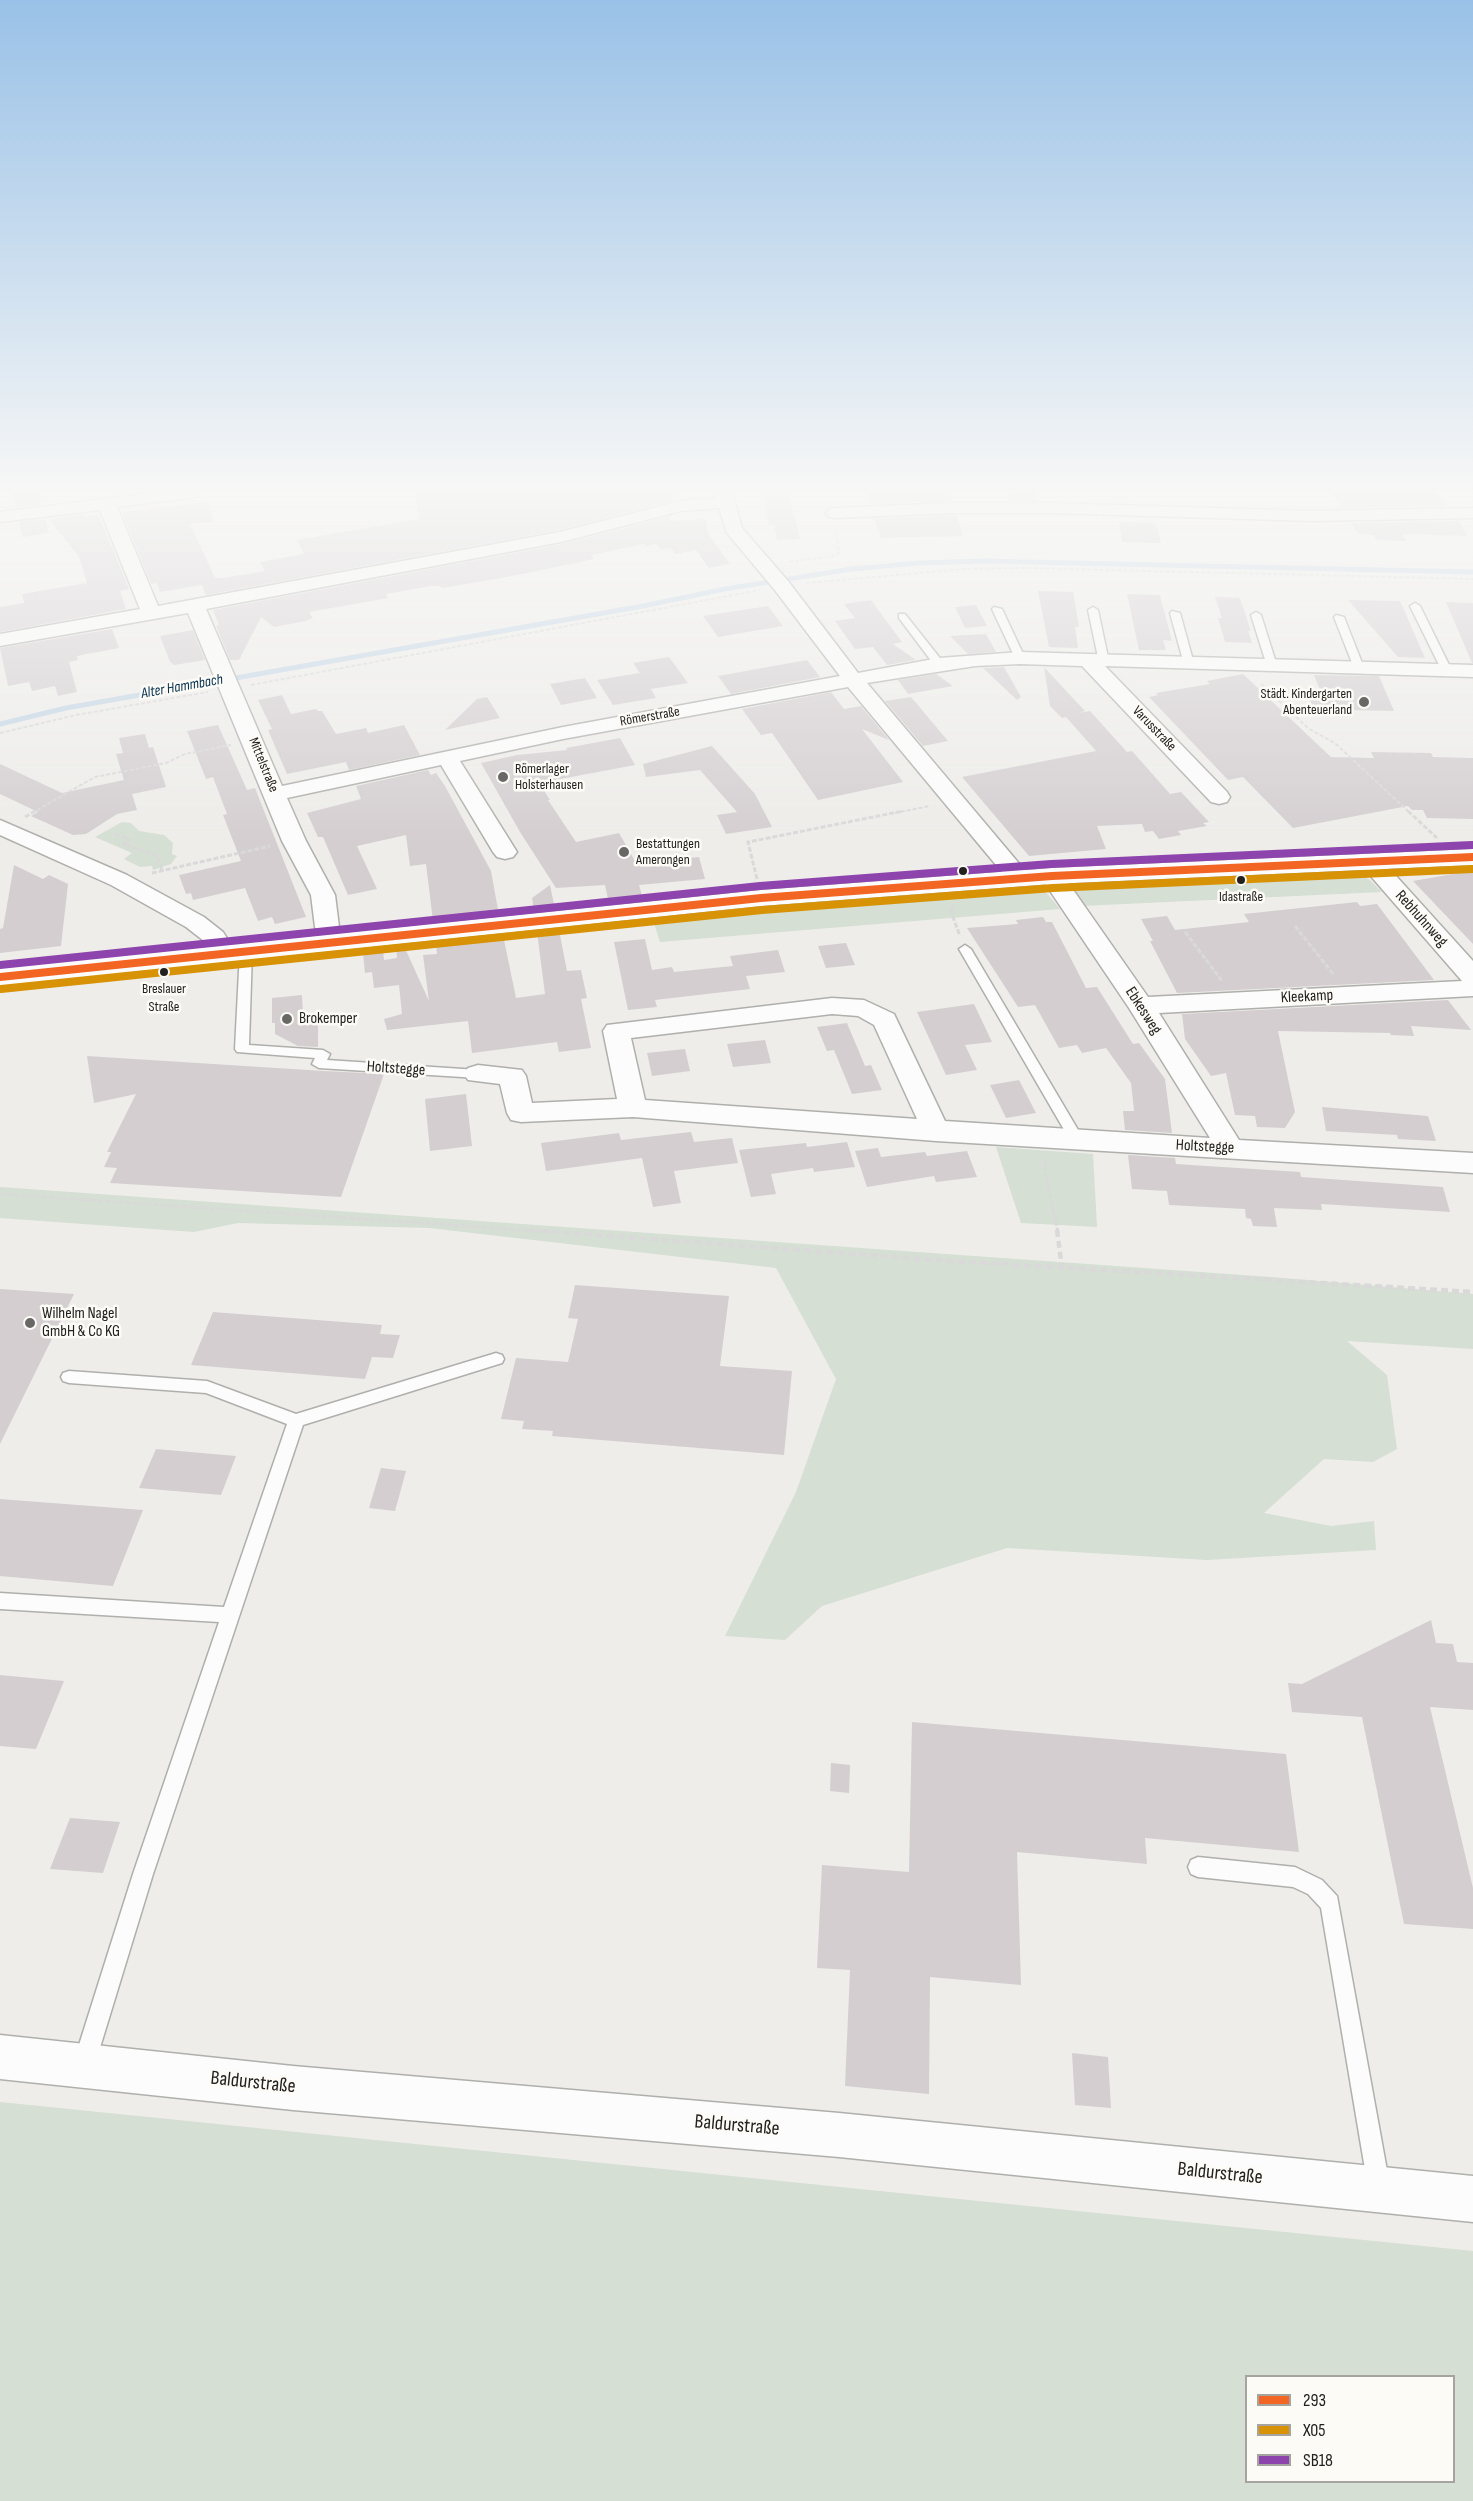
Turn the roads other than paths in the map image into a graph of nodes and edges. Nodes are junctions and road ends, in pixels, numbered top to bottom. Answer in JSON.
{"nodes":[{"id":1,"x":997,"y":609,"type":"dead end"},
{"id":2,"x":163,"y":610,"type":"edge"},
{"id":3,"x":196,"y":610,"type":"edge"},
{"id":4,"x":799,"y":610,"type":"edge"},
{"id":5,"x":1093,"y":610,"type":"dead end"},
{"id":6,"x":1417,"y":610,"type":"edge"},
{"id":7,"x":151,"y":612,"type":"joint"},
{"id":8,"x":1175,"y":613,"type":"dead end"},
{"id":9,"x":1256,"y":615,"type":"dead end"},
{"id":10,"x":902,"y":616,"type":"dead end"},
{"id":11,"x":1339,"y":617,"type":"dead end"},
{"id":12,"x":0,"y":640,"type":"edge"},
{"id":13,"x":1020,"y":658,"type":"junction"},
{"id":14,"x":1096,"y":661,"type":"junction"},
{"id":15,"x":939,"y":664,"type":"junction"},
{"id":16,"x":1189,"y":664,"type":"junction"},
{"id":17,"x":1272,"y":666,"type":"junction"},
{"id":18,"x":1359,"y":668,"type":"junction"},
{"id":19,"x":1447,"y":671,"type":"junction"},
{"id":20,"x":1473,"y":671,"type":"edge"},
{"id":21,"x":854,"y":681,"type":"junction"},
{"id":22,"x":447,"y":757,"type":"junction"},
{"id":23,"x":274,"y":794,"type":"junction"},
{"id":24,"x":1219,"y":797,"type":"dead end"},
{"id":25,"x":2,"y":828,"type":"edge"},
{"id":26,"x":505,"y":852,"type":"dead end"},
{"id":27,"x":1465,"y":857,"type":"edge"},
{"id":28,"x":1370,"y":861,"type":"junction"},
{"id":29,"x":1052,"y":876,"type":"junction"},
{"id":30,"x":1019,"y":878,"type":"junction"},
{"id":31,"x":327,"y":927,"type":"dead end"},
{"id":32,"x":965,"y":949,"type":"road end"},
{"id":33,"x":235,"y":952,"type":"junction"},
{"id":34,"x":0,"y":977,"type":"edge"},
{"id":35,"x":1473,"y":977,"type":"edge"},
{"id":36,"x":1473,"y":988,"type":"edge"},
{"id":37,"x":1141,"y":1006,"type":"junction"},
{"id":38,"x":478,"y":1074,"type":"joint"},
{"id":39,"x":633,"y":1108,"type":"junction"},
{"id":40,"x":936,"y":1131,"type":"junction"},
{"id":41,"x":1077,"y":1140,"type":"junction"},
{"id":42,"x":1231,"y":1149,"type":"junction"},
{"id":43,"x":1473,"y":1163,"type":"edge"},
{"id":44,"x":496,"y":1359,"type":"dead end"},
{"id":45,"x":69,"y":1377,"type":"dead end"},
{"id":46,"x":296,"y":1421,"type":"junction"},
{"id":47,"x":0,"y":1601,"type":"edge"},
{"id":48,"x":232,"y":1615,"type":"junction"},
{"id":49,"x":1198,"y":1867,"type":"dead end"},
{"id":50,"x":0,"y":2057,"type":"edge"},
{"id":51,"x":84,"y":2064,"type":"junction"},
{"id":52,"x":1379,"y":2190,"type":"junction"},
{"id":53,"x":1473,"y":2199,"type":"edge"}],
"edges":[{"from":1,"to":13,"type":"lane"},
{"from":2,"to":7,"type":"street"},
{"from":3,"to":23,"type":"street","name":"Mittelstraße"},
{"from":4,"to":21,"type":"street"},
{"from":5,"to":14,"type":"lane"},
{"from":6,"to":19,"type":"lane"},
{"from":7,"to":12,"type":"street"},
{"from":8,"to":16,"type":"lane"},
{"from":9,"to":17,"type":"lane"},
{"from":10,"to":15,"type":"lane"},
{"from":11,"to":18,"type":"lane"},
{"from":13,"to":14,"type":"street","name":"Römerstraße"},
{"from":13,"to":15,"type":"street","name":"Römerstraße"},
{"from":14,"to":16,"type":"street","name":"Römerstraße"},
{"from":14,"to":24,"type":"street","name":"Varusstraße"},
{"from":15,"to":21,"type":"street","name":"Römerstraße"},
{"from":16,"to":17,"type":"street","name":"Römerstraße"},
{"from":17,"to":18,"type":"street","name":"Römerstraße"},
{"from":18,"to":19,"type":"street","name":"Römerstraße"},
{"from":19,"to":20,"type":"street","name":"Römerstraße"},
{"from":21,"to":22,"type":"street","name":"Römerstraße"},
{"from":21,"to":30,"type":"street"},
{"from":22,"to":23,"type":"street","name":"Römerstraße"},
{"from":22,"to":26,"type":"street"},
{"from":23,"to":31,"type":"street","name":"Mittelstraße"},
{"from":25,"to":33,"type":"street"},
{"from":27,"to":28,"type":"main road"},
{"from":28,"to":29,"type":"main road"},
{"from":28,"to":35,"type":"street","name":"Rebhuhnweg"},
{"from":29,"to":30,"type":"main road"},
{"from":29,"to":37,"type":"street","name":"Ebkesweg"},
{"from":30,"to":33,"type":"main road"},
{"from":32,"to":41,"type":"lane"},
{"from":33,"to":34,"type":"main road"},
{"from":33,"to":38,"type":"lane","name":"Holtstegge"},
{"from":36,"to":37,"type":"street","name":"Kleekamp"},
{"from":37,"to":42,"type":"street","name":"Ebkesweg"},
{"from":38,"to":39,"type":"street","name":"Holtstegge"},
{"from":39,"to":40,"type":"street","name":"Holtstegge"},
{"from":39,"to":40,"type":"street"},
{"from":40,"to":41,"type":"street","name":"Holtstegge"},
{"from":41,"to":42,"type":"street","name":"Holtstegge"},
{"from":42,"to":43,"type":"street","name":"Holtstegge"},
{"from":44,"to":46,"type":"lane"},
{"from":45,"to":46,"type":"lane"},
{"from":46,"to":48,"type":"lane"},
{"from":47,"to":48,"type":"lane"},
{"from":48,"to":51,"type":"lane"},
{"from":49,"to":52,"type":"lane"},
{"from":50,"to":51,"type":"street","name":"Baldurstraße"},
{"from":51,"to":52,"type":"street","name":"Baldurstraße"},
{"from":52,"to":53,"type":"street","name":"Baldurstraße"}]}
